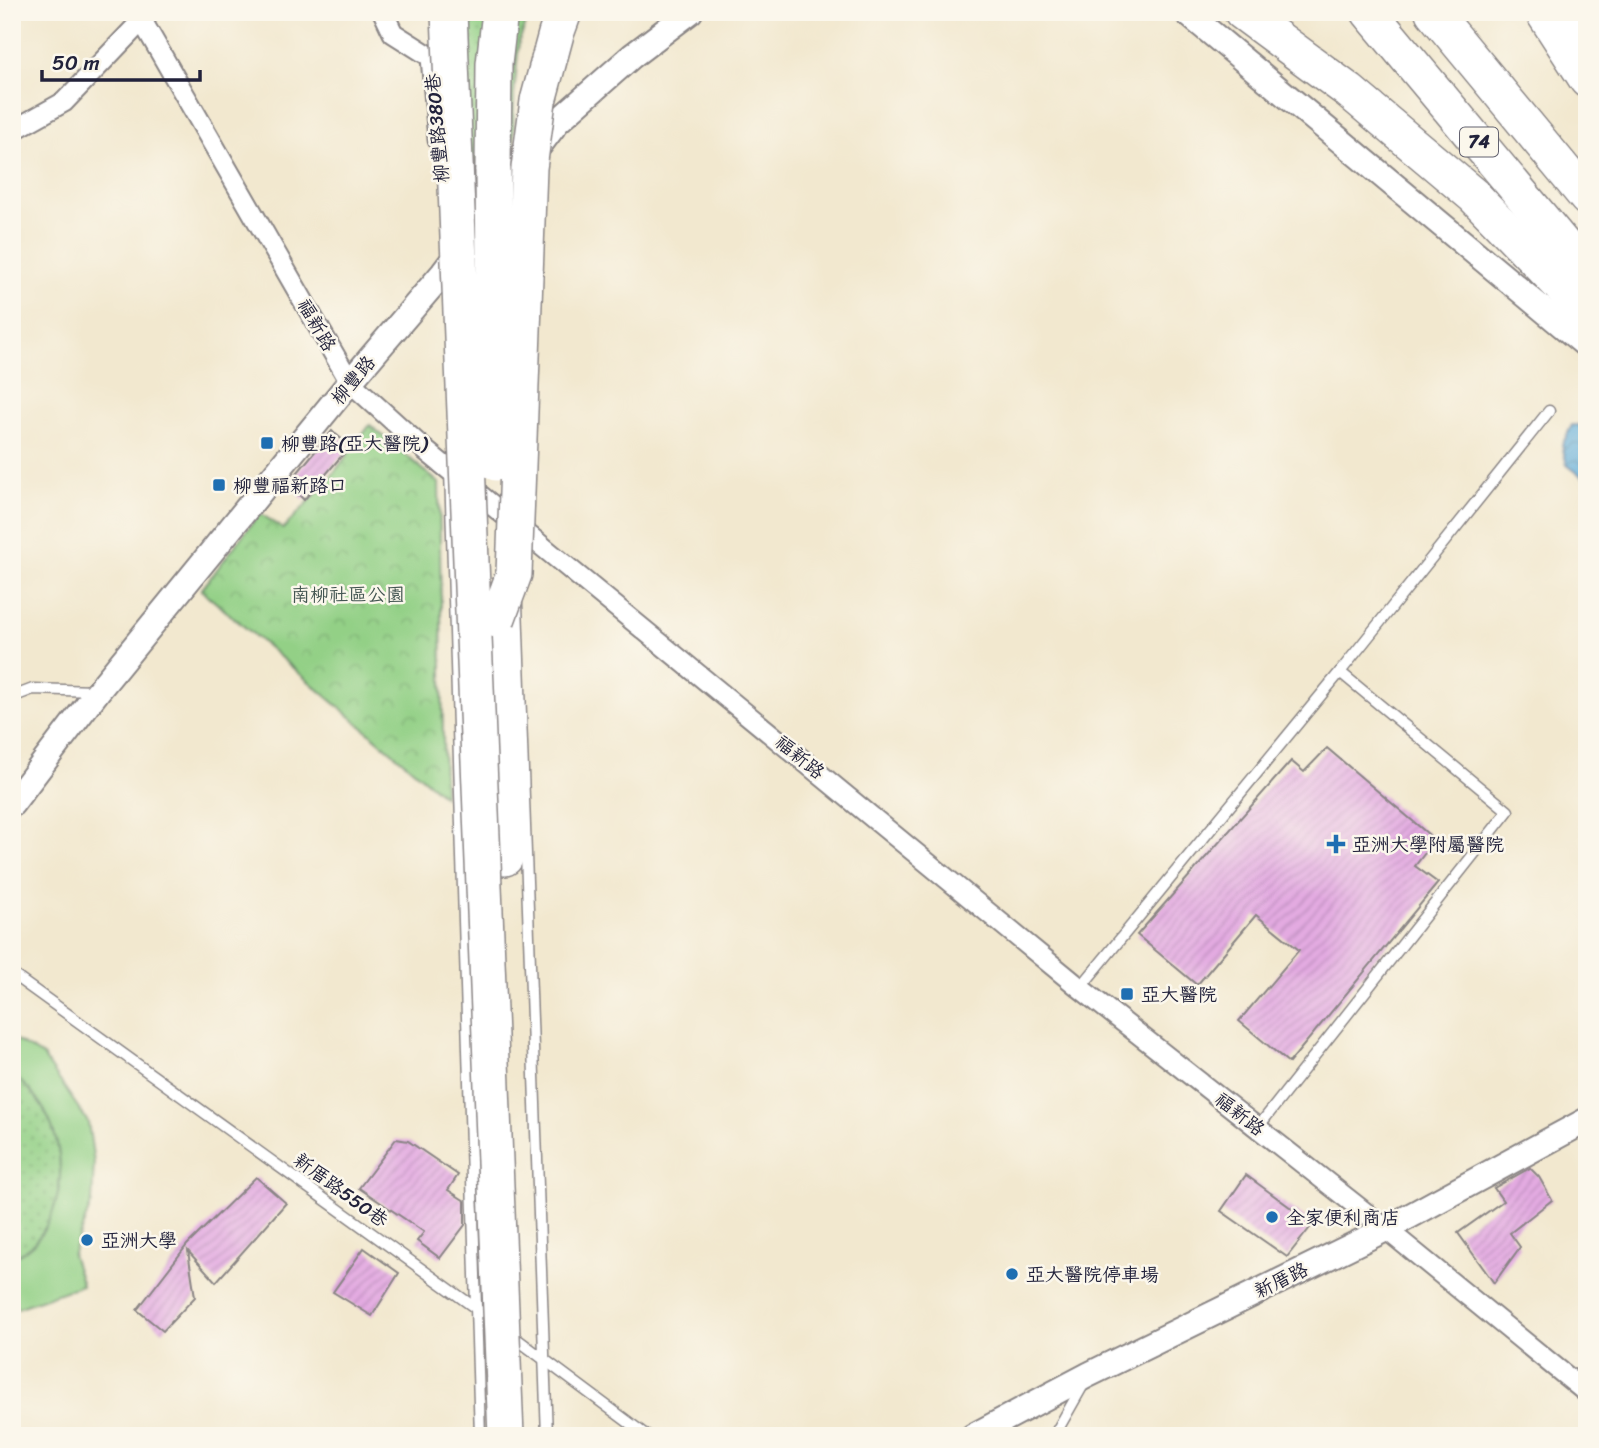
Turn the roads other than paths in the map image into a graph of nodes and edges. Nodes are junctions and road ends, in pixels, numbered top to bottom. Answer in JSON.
{"nodes":[{"id":1,"x":383,"y":12,"type":"edge"},
{"id":2,"x":449,"y":12,"type":"edge"},
{"id":3,"x":500,"y":12,"type":"edge"},
{"id":4,"x":564,"y":12,"type":"edge"},
{"id":5,"x":690,"y":12,"type":"edge"},
{"id":6,"x":1186,"y":12,"type":"edge"},
{"id":7,"x":1242,"y":12,"type":"edge"},
{"id":8,"x":1272,"y":12,"type":"edge"},
{"id":9,"x":1369,"y":12,"type":"edge"},
{"id":10,"x":1433,"y":12,"type":"edge"},
{"id":11,"x":143,"y":15,"type":"edge"},
{"id":12,"x":1552,"y":16,"type":"edge"},
{"id":13,"x":1587,"y":38,"type":"edge"},
{"id":14,"x":1587,"y":80,"type":"edge"},
{"id":15,"x":1349,"y":91,"type":"junction"},
{"id":16,"x":12,"y":131,"type":"edge"},
{"id":17,"x":524,"y":166,"type":"junction"},
{"id":18,"x":1587,"y":198,"type":"edge"},
{"id":19,"x":449,"y":273,"type":"junction"},
{"id":20,"x":1587,"y":273,"type":"edge"},
{"id":21,"x":1587,"y":313,"type":"edge"},
{"id":22,"x":1587,"y":345,"type":"edge"},
{"id":23,"x":351,"y":383,"type":"junction"},
{"id":24,"x":1549,"y":411,"type":"dead end"},
{"id":25,"x":450,"y":463,"type":"junction"},
{"id":26,"x":514,"y":522,"type":"junction"},
{"id":27,"x":497,"y":620,"type":"junction"},
{"id":28,"x":1340,"y":672,"type":"junction"},
{"id":29,"x":98,"y":691,"type":"junction"},
{"id":30,"x":12,"y":697,"type":"edge"},
{"id":31,"x":12,"y":804,"type":"edge"},
{"id":32,"x":12,"y":974,"type":"edge"},
{"id":33,"x":1080,"y":988,"type":"junction"},
{"id":34,"x":1587,"y":1120,"type":"edge"},
{"id":35,"x":1258,"y":1127,"type":"junction"},
{"id":36,"x":1386,"y":1229,"type":"junction"},
{"id":37,"x":478,"y":1310,"type":"junction"},
{"id":38,"x":545,"y":1360,"type":"junction"},
{"id":39,"x":1088,"y":1375,"type":"junction"},
{"id":40,"x":1587,"y":1393,"type":"edge"},
{"id":41,"x":480,"y":1436,"type":"edge"},
{"id":42,"x":506,"y":1436,"type":"edge"},
{"id":43,"x":525,"y":1436,"type":"edge"},
{"id":44,"x":547,"y":1436,"type":"edge"},
{"id":45,"x":647,"y":1436,"type":"edge"},
{"id":46,"x":973,"y":1436,"type":"edge"},
{"id":47,"x":1054,"y":1436,"type":"edge"}],
"edges":[{"from":1,"to":19,"type":"street","name":"柳豐路380巷"},
{"from":2,"to":42,"type":"highway","bridge":true},
{"from":3,"to":27,"type":"highway","bridge":true},
{"from":4,"to":27,"type":"highway","bridge":true},
{"from":5,"to":17,"type":"street","name":"柳豐路"},
{"from":6,"to":22,"type":"street"},
{"from":7,"to":15,"type":"highway"},
{"from":8,"to":15,"type":"highway"},
{"from":9,"to":20,"type":"highway","number":"74"},
{"from":10,"to":18,"type":"highway","number":"74"},
{"from":11,"to":16,"type":"street"},
{"from":11,"to":23,"type":"street","name":"福新路"},
{"from":12,"to":13,"type":"street"},
{"from":12,"to":14,"type":"highway"},
{"from":15,"to":21,"type":"highway"},
{"from":17,"to":19,"type":"street","name":"柳豐路"},
{"from":17,"to":26,"type":"lane"},
{"from":19,"to":23,"type":"street","name":"柳豐路"},
{"from":23,"to":25,"type":"street","name":"福新路"},
{"from":23,"to":29,"type":"street","name":"柳豐路"},
{"from":24,"to":28,"type":"lane"},
{"from":25,"to":26,"type":"street","name":"福新路"},
{"from":25,"to":37,"type":"lane"},
{"from":26,"to":33,"type":"street","name":"福新路"},
{"from":26,"to":38,"type":"lane"},
{"from":27,"to":43,"type":"highway"},
{"from":28,"to":33,"type":"lane"},
{"from":28,"to":35,"type":"lane"},
{"from":29,"to":30,"type":"lane"},
{"from":29,"to":31,"type":"street","name":"柳豐路"},
{"from":32,"to":37,"type":"lane","name":"新厝路550巷"},
{"from":33,"to":35,"type":"street","name":"福新路"},
{"from":34,"to":36,"type":"street","name":"新厝路"},
{"from":35,"to":36,"type":"street","name":"福新路"},
{"from":36,"to":39,"type":"street","name":"新厝路"},
{"from":36,"to":40,"type":"street","name":"福新路"},
{"from":37,"to":38,"type":"lane","name":"新厝路550巷"},
{"from":37,"to":41,"type":"lane"},
{"from":38,"to":44,"type":"lane"},
{"from":38,"to":45,"type":"lane","name":"新厝路550巷"},
{"from":39,"to":46,"type":"street","name":"新厝路"},
{"from":39,"to":47,"type":"lane"}]}
